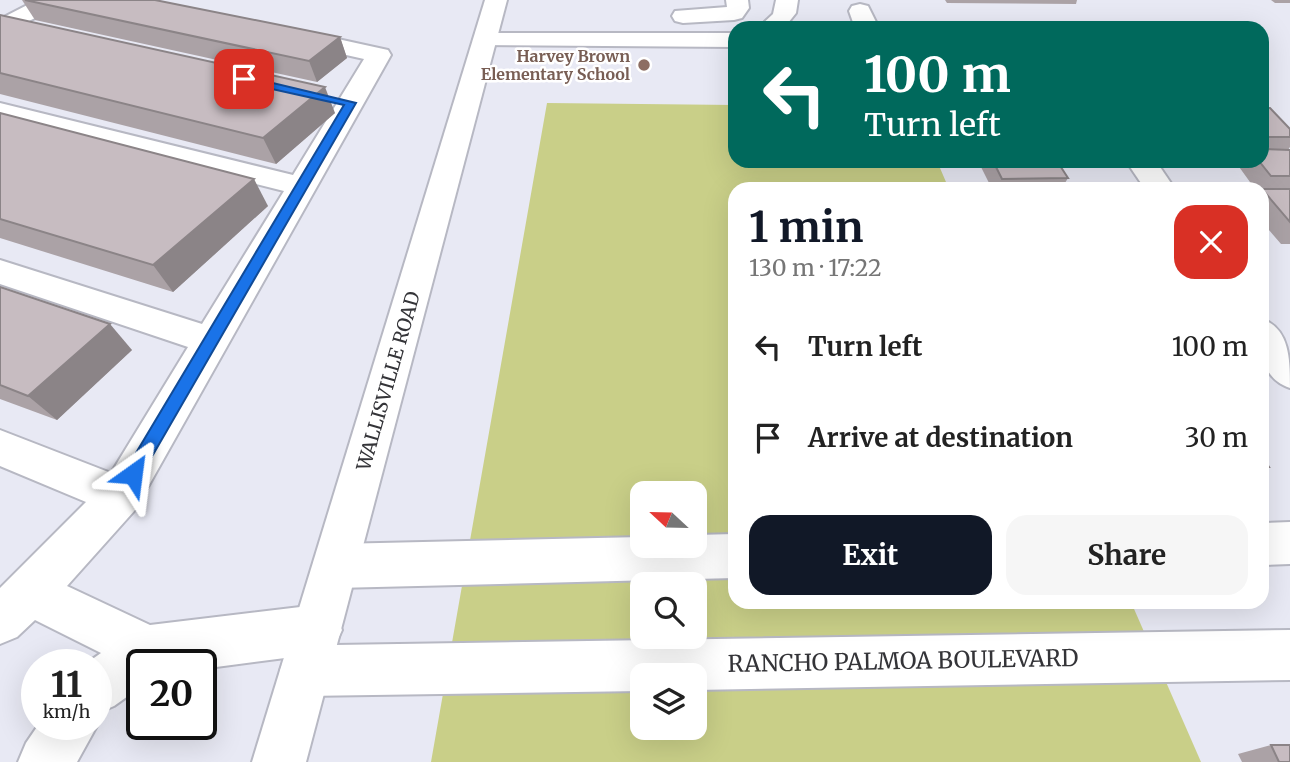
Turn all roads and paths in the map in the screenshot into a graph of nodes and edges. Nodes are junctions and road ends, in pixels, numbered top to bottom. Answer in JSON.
{"nodes":[{"id":1,"x":54,"y":0,"type":"edge"},
{"id":2,"x":496,"y":0,"type":"edge"},
{"id":3,"x":737,"y":0,"type":"edge"},
{"id":4,"x":788,"y":0,"type":"edge"},
{"id":5,"x":667,"y":8,"type":"edge"},
{"id":6,"x":779,"y":21,"type":"edge"},
{"id":7,"x":2,"y":27,"type":"edge"},
{"id":8,"x":262,"y":30,"type":"edge"},
{"id":9,"x":44,"y":35,"type":"edge"},
{"id":10,"x":485,"y":40,"type":"junction"},
{"id":11,"x":667,"y":40,"type":"junction"},
{"id":12,"x":728,"y":40,"type":"edge"},
{"id":13,"x":0,"y":111,"type":"edge"},
{"id":14,"x":302,"y":186,"type":"junction"},
{"id":15,"x":0,"y":272,"type":"edge"},
{"id":16,"x":212,"y":341,"type":"junction"},
{"id":17,"x":1269,"y":343,"type":"edge"},
{"id":18,"x":1290,"y":373,"type":"edge"},
{"id":19,"x":0,"y":448,"type":"edge"},
{"id":20,"x":120,"y":496,"type":"junction"},
{"id":21,"x":1290,"y":543,"type":"edge"},
{"id":22,"x":1269,"y":544,"type":"edge"},
{"id":23,"x":728,"y":556,"type":"edge"},
{"id":24,"x":336,"y":566,"type":"junction"},
{"id":25,"x":15,"y":607,"type":"edge"},
{"id":26,"x":145,"y":649,"type":"edge"},
{"id":27,"x":217,"y":650,"type":"edge"},
{"id":28,"x":311,"y":651,"type":"junction"},
{"id":29,"x":1290,"y":655,"type":"edge"},
{"id":30,"x":60,"y":740,"type":"edge"},
{"id":31,"x":45,"y":762,"type":"edge"},
{"id":32,"x":279,"y":762,"type":"edge"}],
"edges":[{"from":1,"to":7,"type":"street"},
{"from":2,"to":10,"type":"street","name":"WALLISVILLE ROAD"},
{"from":3,"to":5,"type":"street"},
{"from":4,"to":6,"type":"street"},
{"from":5,"to":11,"type":"street"},
{"from":7,"to":9,"type":"street"},
{"from":8,"to":14,"type":"street"},
{"from":10,"to":11,"type":"street"},
{"from":10,"to":24,"type":"street","name":"WALLISVILLE ROAD"},
{"from":11,"to":12,"type":"street"},
{"from":13,"to":14,"type":"street"},
{"from":14,"to":16,"type":"street"},
{"from":15,"to":16,"type":"street"},
{"from":16,"to":20,"type":"street"},
{"from":17,"to":18,"type":"street"},
{"from":19,"to":20,"type":"street"},
{"from":20,"to":25,"type":"street"},
{"from":21,"to":22,"type":"street"},
{"from":23,"to":24,"type":"street"},
{"from":24,"to":28,"type":"street","name":"WALLISVILLE ROAD"},
{"from":25,"to":26,"type":"street"},
{"from":27,"to":28,"type":"street","name":"RANCHO PALMOA BOULEVARD"},
{"from":28,"to":29,"type":"street","name":"RANCHO PALMOA BOULEVARD"},
{"from":28,"to":32,"type":"street","name":"WALLISVILLE ROAD"},
{"from":30,"to":31,"type":"street"}]}
